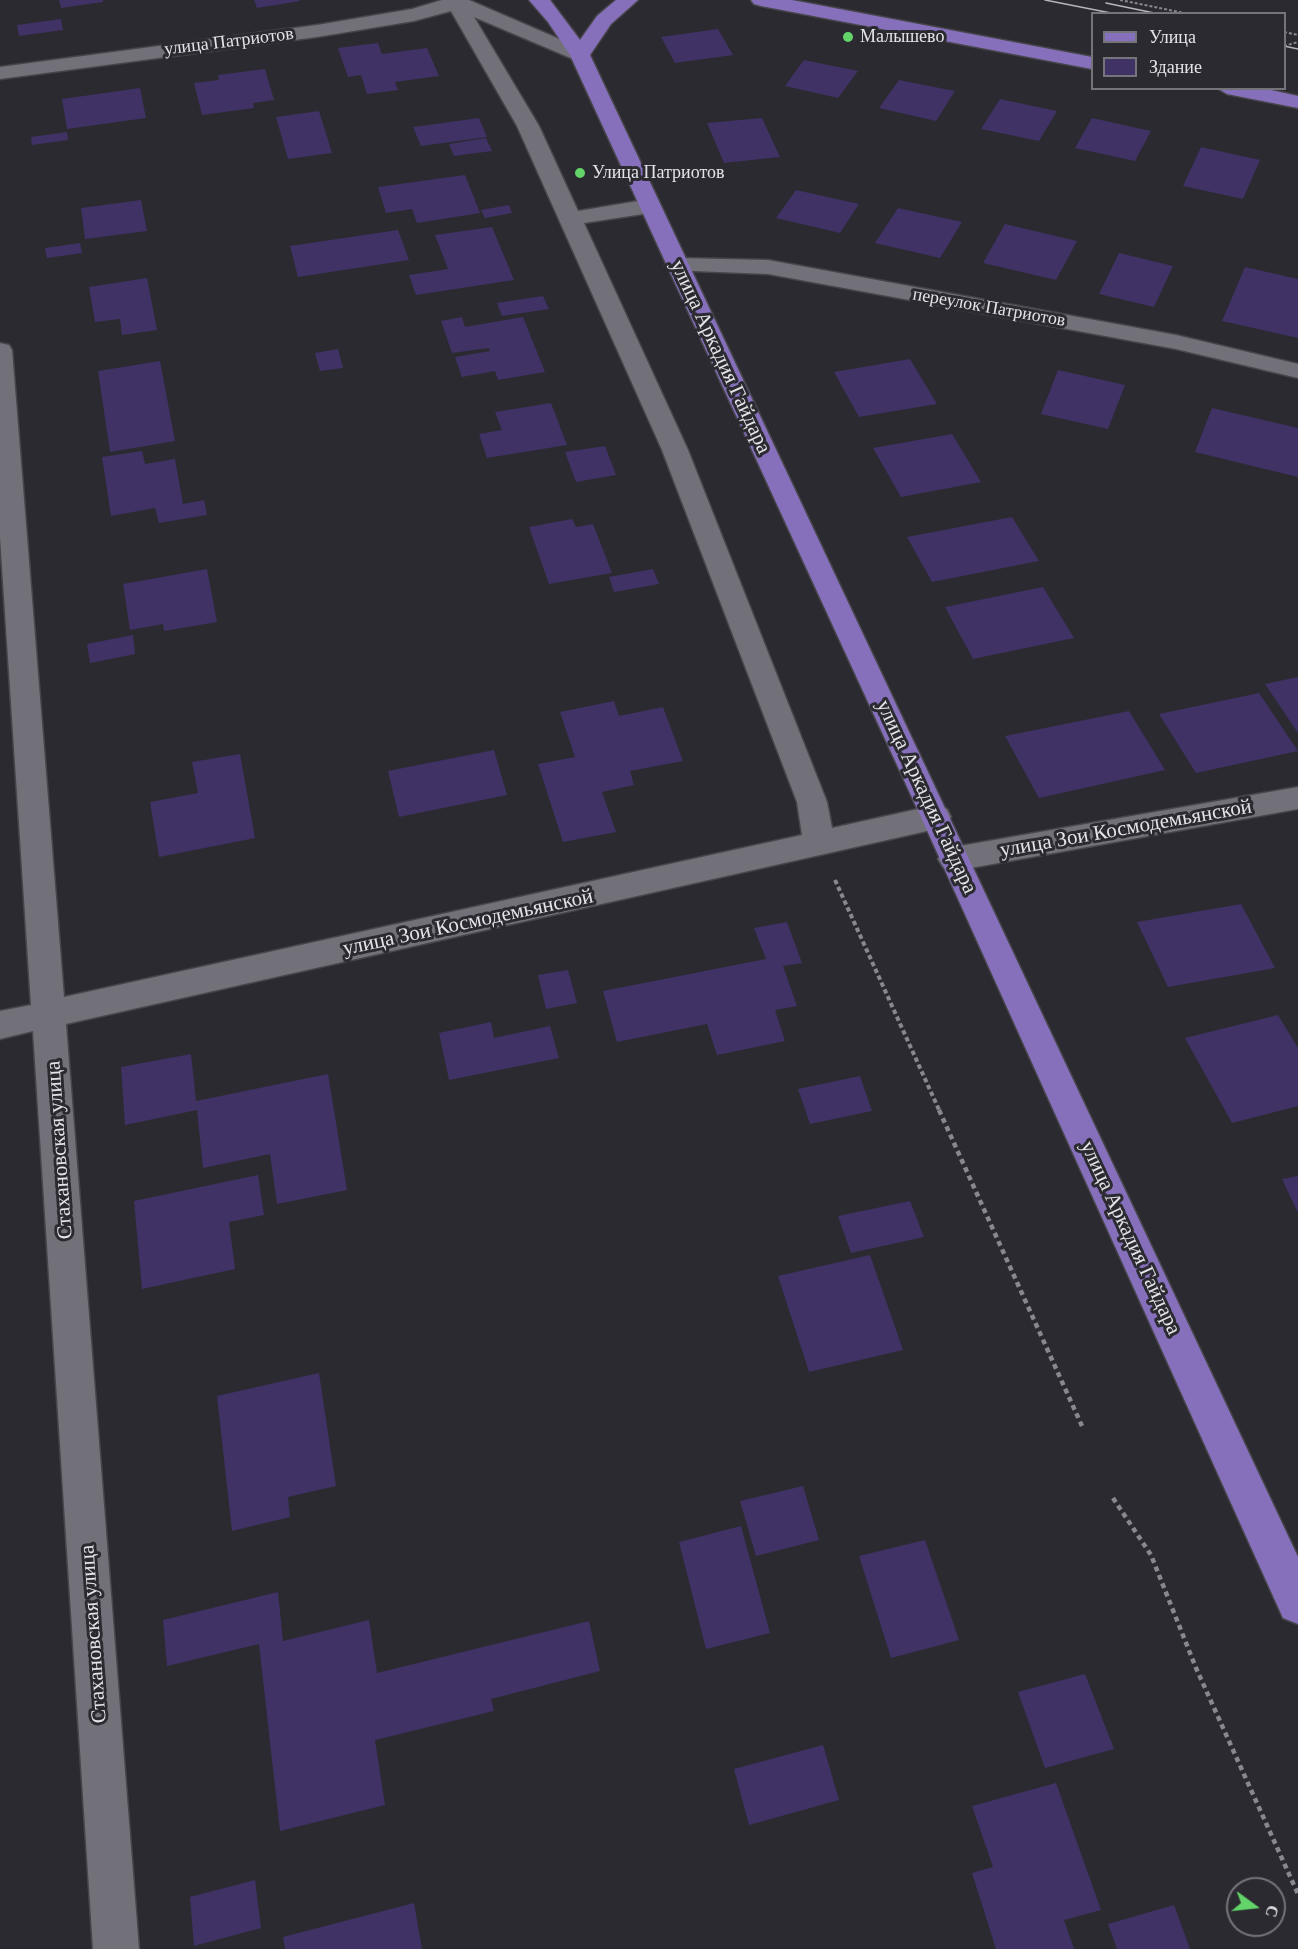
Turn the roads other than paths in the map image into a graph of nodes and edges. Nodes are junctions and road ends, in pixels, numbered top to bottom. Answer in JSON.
{"nodes":[{"id":1,"x":539,"y":0,"type":"edge"},
{"id":2,"x":628,"y":0,"type":"edge"},
{"id":3,"x":761,"y":0,"type":"edge"},
{"id":4,"x":454,"y":2,"type":"edge"},
{"id":5,"x":580,"y":55,"type":"junction"},
{"id":6,"x":1091,"y":63,"type":"edge"},
{"id":7,"x":0,"y":73,"type":"edge"},
{"id":8,"x":1237,"y":90,"type":"edge"},
{"id":9,"x":1298,"y":102,"type":"edge"},
{"id":10,"x":650,"y":206,"type":"junction"},
{"id":11,"x":568,"y":219,"type":"junction"},
{"id":12,"x":677,"y":265,"type":"junction"},
{"id":13,"x":0,"y":350,"type":"edge"},
{"id":14,"x":1298,"y":371,"type":"edge"},
{"id":15,"x":1298,"y":798,"type":"edge"},
{"id":16,"x":936,"y":817,"type":"junction"},
{"id":17,"x":819,"y":844,"type":"junction"},
{"id":18,"x":954,"y":859,"type":"junction"},
{"id":19,"x":50,"y":1015,"type":"junction"},
{"id":20,"x":0,"y":1025,"type":"edge"},
{"id":21,"x":1298,"y":1603,"type":"edge"},
{"id":22,"x":116,"y":1949,"type":"edge"}],
"edges":[{"from":1,"to":5,"type":"main road","name":"улица Аркадия Гайдара"},
{"from":2,"to":5,"type":"main road"},
{"from":3,"to":6,"type":"main road"},
{"from":4,"to":5,"type":"street"},
{"from":4,"to":7,"type":"street","name":"улица Патриотов"},
{"from":4,"to":11,"type":"street"},
{"from":5,"to":10,"type":"main road","name":"улица Аркадия Гайдара"},
{"from":8,"to":9,"type":"main road"},
{"from":10,"to":11,"type":"street"},
{"from":10,"to":12,"type":"main road","name":"улица Аркадия Гайдара"},
{"from":11,"to":17,"type":"street"},
{"from":12,"to":14,"type":"street","name":"переулок Патриотов"},
{"from":12,"to":16,"type":"main road","name":"улица Аркадия Гайдара"},
{"from":13,"to":19,"type":"street","name":"Стахановская улица"},
{"from":15,"to":18,"type":"street","name":"улица Зои Космодемьянской"},
{"from":16,"to":17,"type":"street","name":"улица Зои Космодемьянской"},
{"from":16,"to":18,"type":"main road","name":"улица Аркадия Гайдара"},
{"from":17,"to":19,"type":"street","name":"улица Зои Космодемьянской"},
{"from":18,"to":21,"type":"main road","name":"улица Аркадия Гайдара"},
{"from":19,"to":20,"type":"street","name":"улица Зои Космодемьянской"},
{"from":19,"to":22,"type":"street","name":"Стахановская улица"}]}
